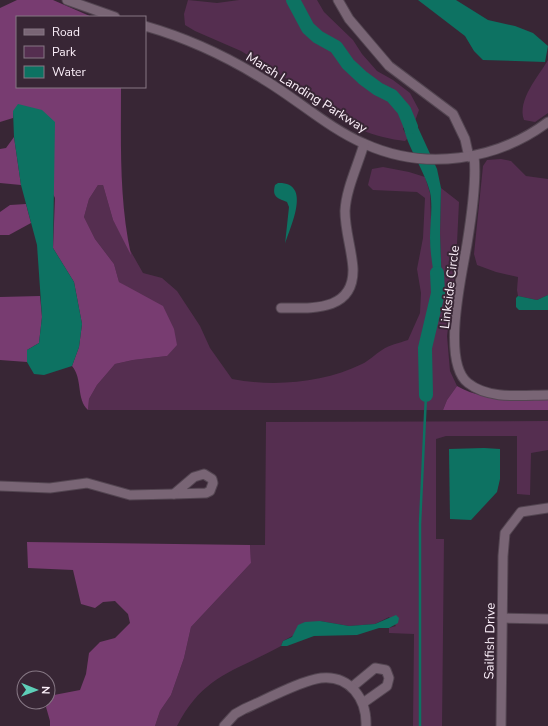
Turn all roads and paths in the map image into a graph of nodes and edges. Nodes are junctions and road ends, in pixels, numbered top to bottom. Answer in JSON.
{"nodes":[{"id":1,"x":67,"y":0,"type":"edge"},
{"id":2,"x":338,"y":0,"type":"edge"},
{"id":3,"x":112,"y":16,"type":"edge"},
{"id":4,"x":146,"y":26,"type":"edge"},
{"id":5,"x":548,"y":122,"type":"edge"},
{"id":6,"x":364,"y":144,"type":"junction"},
{"id":7,"x":472,"y":156,"type":"junction"},
{"id":8,"x":281,"y":308,"type":"dead end"},
{"id":9,"x":548,"y":395,"type":"edge"},
{"id":10,"x":0,"y":486,"type":"edge"},
{"id":11,"x":174,"y":494,"type":"dead end"},
{"id":12,"x":548,"y":508,"type":"edge"},
{"id":13,"x":502,"y":618,"type":"junction"},
{"id":14,"x":548,"y":619,"type":"edge"},
{"id":15,"x":352,"y":687,"type":"junction"},
{"id":16,"x":363,"y":703,"type":"junction"},
{"id":17,"x":224,"y":726,"type":"edge"},
{"id":18,"x":366,"y":726,"type":"edge"},
{"id":19,"x":501,"y":726,"type":"edge"}],
"edges":[{"from":1,"to":3,"type":"street"},
{"from":2,"to":7,"type":"street","name":"Linkside Circle"},
{"from":4,"to":6,"type":"street","name":"Marsh Landing Parkway"},
{"from":5,"to":7,"type":"street","name":"Marsh Landing Parkway"},
{"from":6,"to":7,"type":"street","name":"Marsh Landing Parkway"},
{"from":6,"to":8,"type":"street"},
{"from":7,"to":9,"type":"street","name":"Linkside Circle"},
{"from":10,"to":11,"type":"street"},
{"from":12,"to":13,"type":"street","name":"Sailfish Drive"},
{"from":13,"to":14,"type":"street"},
{"from":13,"to":19,"type":"street","name":"Sailfish Drive"},
{"from":15,"to":16,"type":"street"},
{"from":15,"to":16,"type":"street"},
{"from":15,"to":17,"type":"street"},
{"from":16,"to":18,"type":"street"}]}
